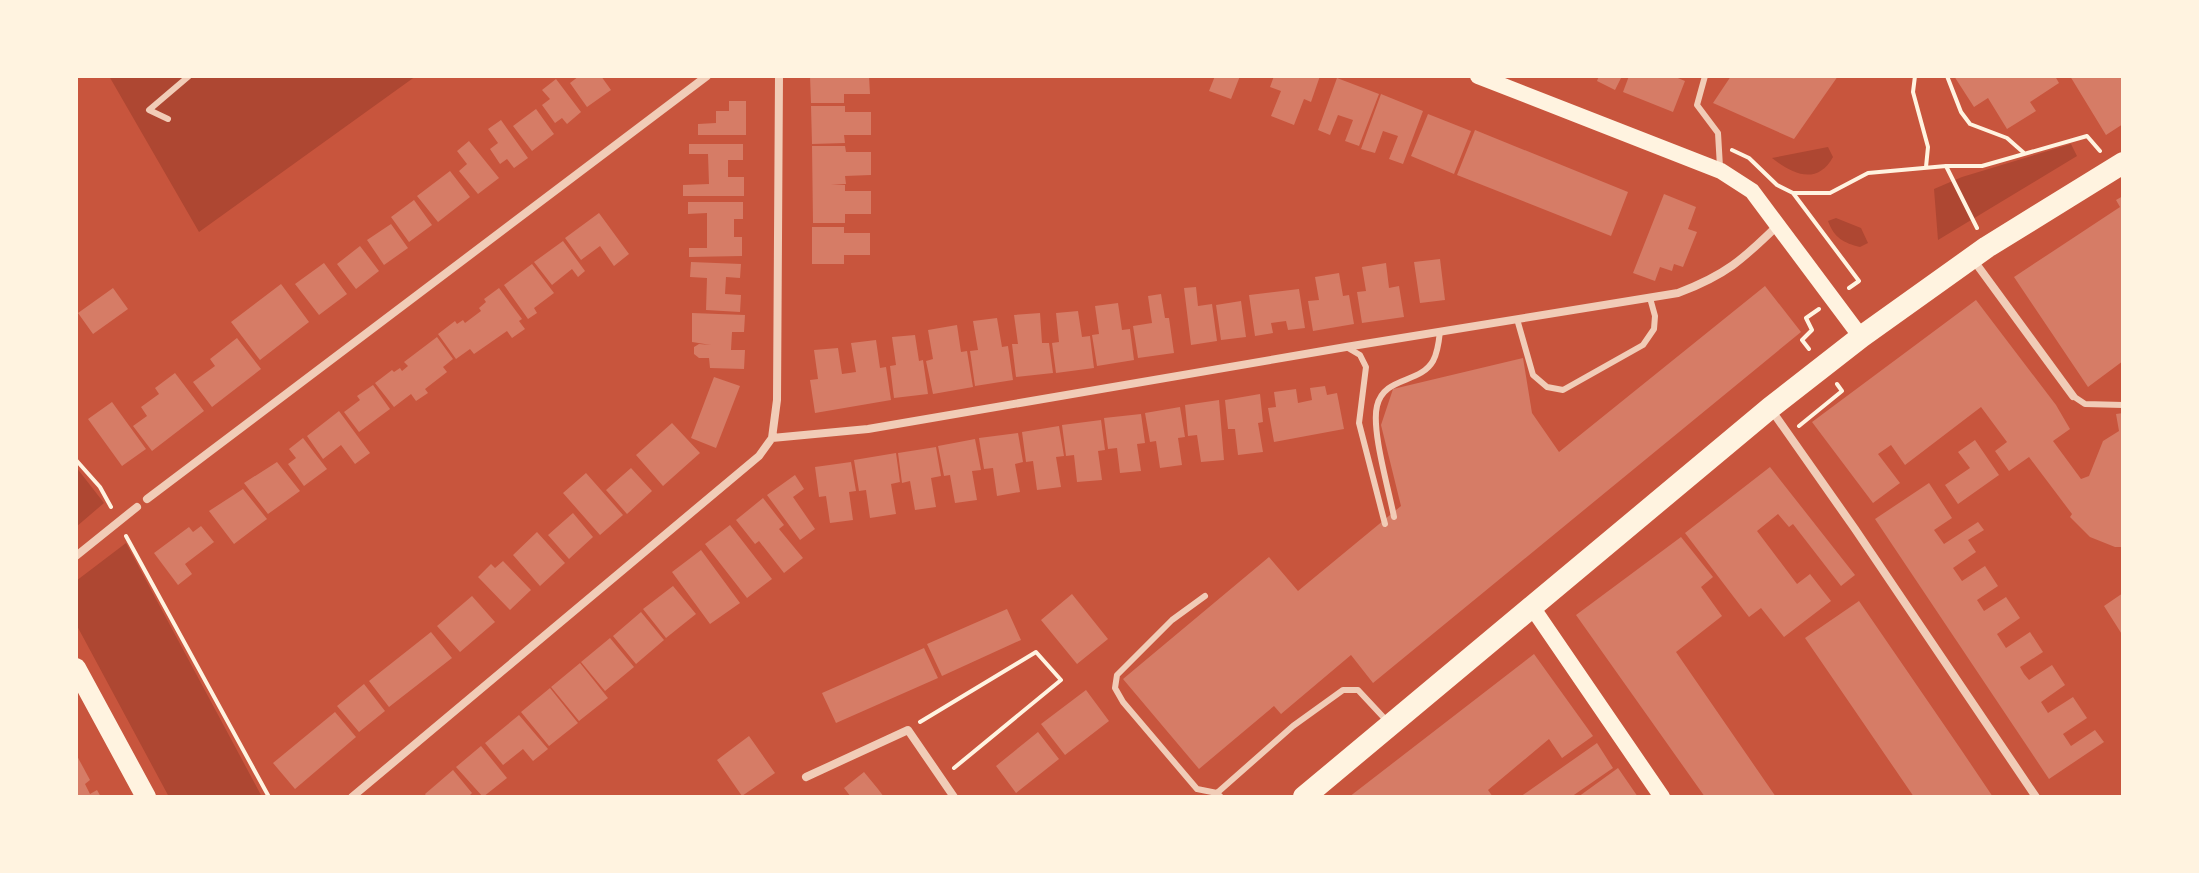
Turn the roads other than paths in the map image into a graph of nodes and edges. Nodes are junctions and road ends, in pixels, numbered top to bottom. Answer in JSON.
{"nodes":[{"id":1,"x":189,"y":76,"type":"edge"},
{"id":2,"x":707,"y":76,"type":"edge"},
{"id":3,"x":779,"y":76,"type":"edge"},
{"id":4,"x":1478,"y":76,"type":"edge"},
{"id":5,"x":1705,"y":76,"type":"edge"},
{"id":6,"x":168,"y":119,"type":"dead end"},
{"id":7,"x":2118,"y":166,"type":"edge"},
{"id":8,"x":1721,"y":171,"type":"junction"},
{"id":9,"x":1778,"y":225,"type":"junction"},
{"id":10,"x":1979,"y":252,"type":"junction"},
{"id":11,"x":1650,"y":298,"type":"junction"},
{"id":12,"x":1517,"y":319,"type":"junction"},
{"id":13,"x":1440,"y":331,"type":"junction"},
{"id":14,"x":1861,"y":337,"type":"junction"},
{"id":15,"x":1346,"y":347,"type":"junction"},
{"id":16,"x":2073,"y":396,"type":"joint"},
{"id":17,"x":2123,"y":405,"type":"edge"},
{"id":18,"x":1770,"y":408,"type":"junction"},
{"id":19,"x":772,"y":438,"type":"junction"},
{"id":20,"x":147,"y":499,"type":"dead end"},
{"id":21,"x":137,"y":507,"type":"dead end"},
{"id":22,"x":1394,"y":517,"type":"dead end"},
{"id":23,"x":1385,"y":524,"type":"dead end"},
{"id":24,"x":76,"y":556,"type":"edge"},
{"id":25,"x":1205,"y":596,"type":"dead end"},
{"id":26,"x":1532,"y":607,"type":"junction"},
{"id":27,"x":76,"y":668,"type":"edge"},
{"id":28,"x":1391,"y":725,"type":"junction"},
{"id":29,"x":806,"y":777,"type":"dead end"},
{"id":30,"x":1219,"y":795,"type":"edge"},
{"id":31,"x":146,"y":797,"type":"edge"},
{"id":32,"x":352,"y":797,"type":"edge"},
{"id":33,"x":954,"y":797,"type":"edge"},
{"id":34,"x":1304,"y":797,"type":"edge"},
{"id":35,"x":1662,"y":797,"type":"edge"},
{"id":36,"x":2036,"y":797,"type":"edge"}],
"edges":[{"from":1,"to":6,"type":"lane"},
{"from":2,"to":20,"type":"street"},
{"from":3,"to":19,"type":"street"},
{"from":4,"to":8,"type":"main road"},
{"from":5,"to":8,"type":"lane"},
{"from":7,"to":10,"type":"highway"},
{"from":8,"to":9,"type":"main road"},
{"from":9,"to":11,"type":"street"},
{"from":9,"to":14,"type":"main road"},
{"from":10,"to":14,"type":"highway"},
{"from":10,"to":16,"type":"street"},
{"from":11,"to":12,"type":"street"},
{"from":11,"to":12,"type":"lane"},
{"from":12,"to":13,"type":"street"},
{"from":13,"to":15,"type":"street"},
{"from":13,"to":22,"type":"lane"},
{"from":14,"to":18,"type":"highway"},
{"from":15,"to":19,"type":"street"},
{"from":15,"to":23,"type":"lane"},
{"from":16,"to":17,"type":"lane"},
{"from":18,"to":26,"type":"highway"},
{"from":18,"to":36,"type":"street"},
{"from":19,"to":32,"type":"street"},
{"from":21,"to":24,"type":"street"},
{"from":25,"to":30,"type":"lane"},
{"from":26,"to":28,"type":"highway"},
{"from":26,"to":35,"type":"main road"},
{"from":27,"to":31,"type":"main road"},
{"from":28,"to":30,"type":"lane"},
{"from":28,"to":34,"type":"highway"},
{"from":29,"to":33,"type":"street"}]}
